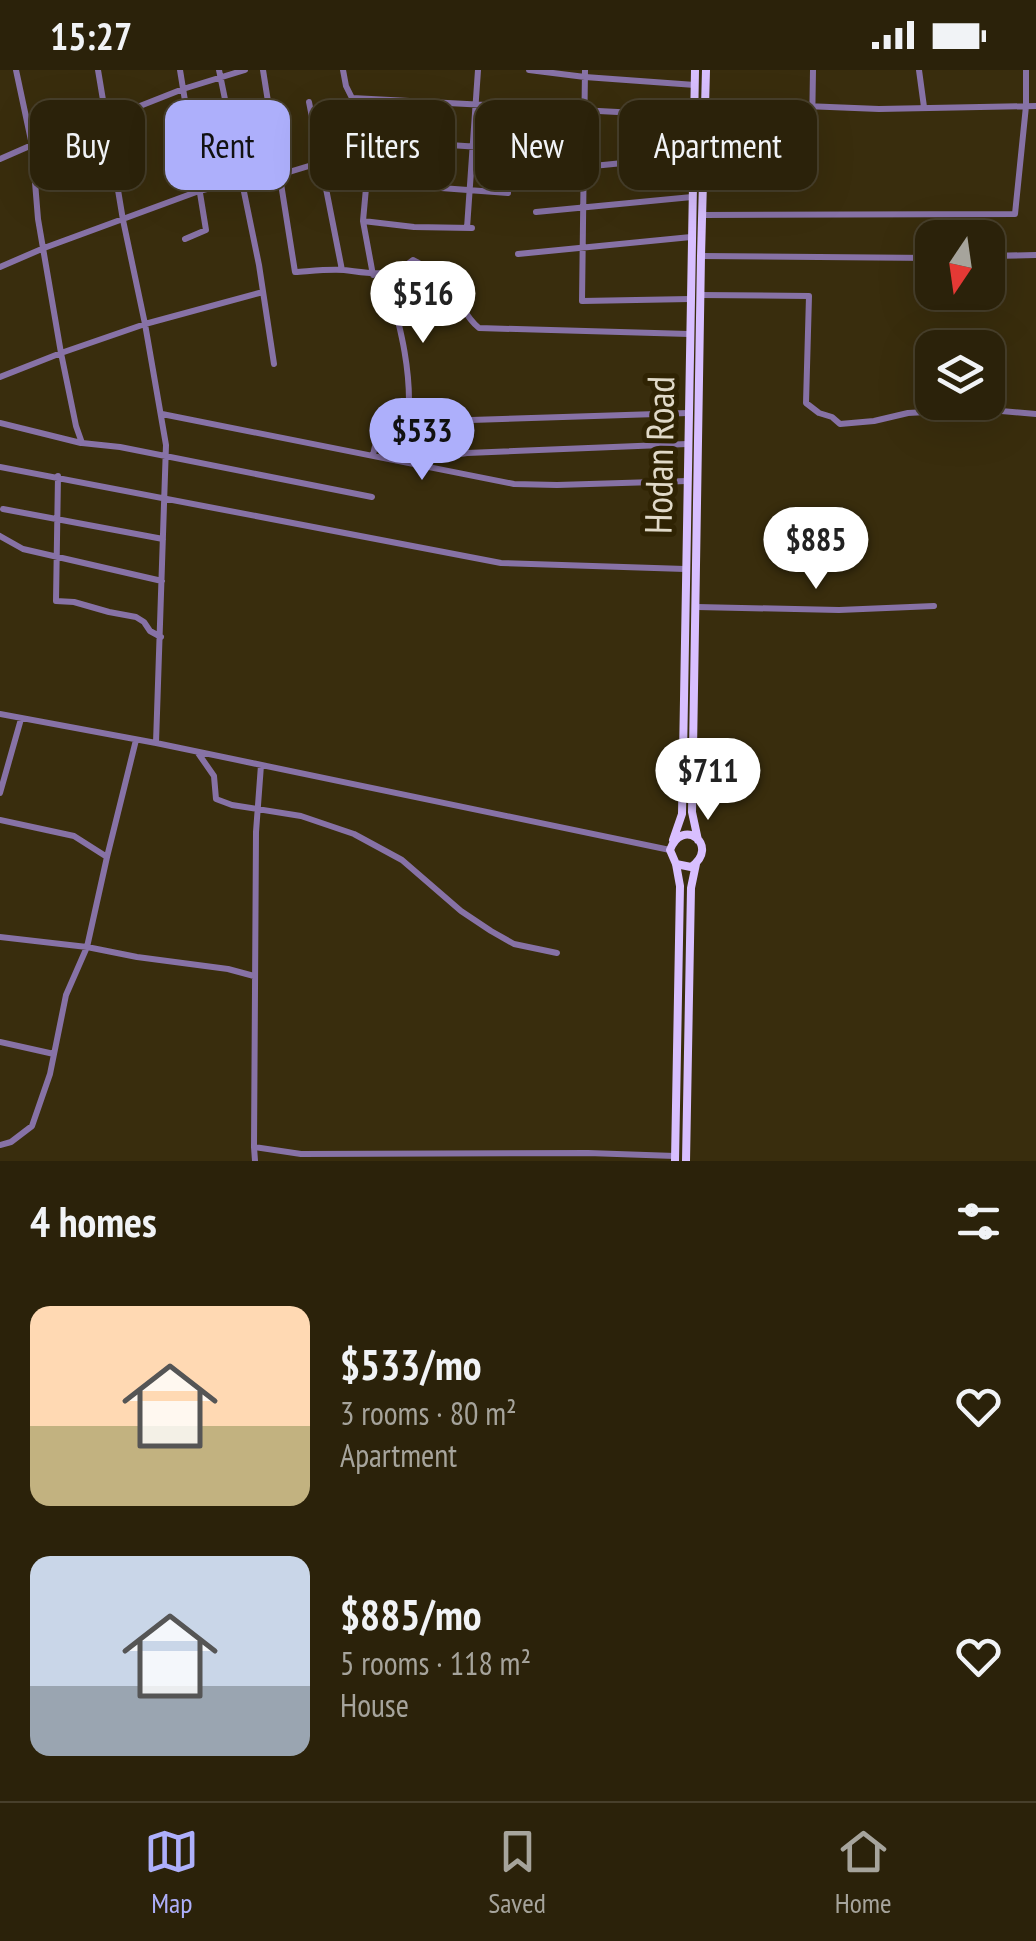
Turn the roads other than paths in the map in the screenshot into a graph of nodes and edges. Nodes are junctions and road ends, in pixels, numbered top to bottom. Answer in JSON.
{"nodes":[{"id":1,"x":16,"y":70,"type":"edge"},
{"id":2,"x":98,"y":70,"type":"edge"},
{"id":3,"x":180,"y":70,"type":"edge"},
{"id":4,"x":246,"y":70,"type":"edge"},
{"id":5,"x":264,"y":70,"type":"edge"},
{"id":6,"x":342,"y":70,"type":"edge"},
{"id":7,"x":478,"y":70,"type":"edge"},
{"id":8,"x":529,"y":70,"type":"edge"},
{"id":9,"x":695,"y":70,"type":"edge"},
{"id":10,"x":706,"y":70,"type":"edge"},
{"id":11,"x":813,"y":70,"type":"edge"},
{"id":12,"x":919,"y":70,"type":"edge"},
{"id":13,"x":1026,"y":70,"type":"edge"},
{"id":14,"x":219,"y":74,"type":"edge"},
{"id":15,"x":585,"y":74,"type":"edge"},
{"id":16,"x":695,"y":85,"type":"junction"},
{"id":17,"x":183,"y":89,"type":"junction"},
{"id":18,"x":352,"y":98,"type":"joint"},
{"id":19,"x":104,"y":100,"type":"edge"},
{"id":20,"x":224,"y":100,"type":"edge"},
{"id":21,"x":269,"y":100,"type":"edge"},
{"id":22,"x":477,"y":100,"type":"edge"},
{"id":23,"x":585,"y":100,"type":"edge"},
{"id":24,"x":695,"y":100,"type":"edge"},
{"id":25,"x":706,"y":100,"type":"edge"},
{"id":26,"x":813,"y":100,"type":"edge"},
{"id":27,"x":309,"y":102,"type":"dead end"},
{"id":28,"x":145,"y":104,"type":"edge"},
{"id":29,"x":475,"y":104,"type":"edge"},
{"id":30,"x":817,"y":106,"type":"edge"},
{"id":31,"x":1026,"y":106,"type":"junction"},
{"id":32,"x":1036,"y":106,"type":"edge"},
{"id":33,"x":310,"y":107,"type":"edge"},
{"id":34,"x":924,"y":108,"type":"junction"},
{"id":35,"x":475,"y":132,"type":"edge"},
{"id":36,"x":30,"y":136,"type":"edge"},
{"id":37,"x":455,"y":145,"type":"edge"},
{"id":38,"x":30,"y":146,"type":"edge"},
{"id":39,"x":474,"y":146,"type":"junction"},
{"id":40,"x":0,"y":159,"type":"edge"},
{"id":41,"x":36,"y":190,"type":"edge"},
{"id":42,"x":119,"y":190,"type":"edge"},
{"id":43,"x":203,"y":190,"type":"edge"},
{"id":44,"x":242,"y":190,"type":"edge"},
{"id":45,"x":283,"y":190,"type":"edge"},
{"id":46,"x":327,"y":190,"type":"edge"},
{"id":47,"x":366,"y":190,"type":"edge"},
{"id":48,"x":455,"y":190,"type":"edge"},
{"id":49,"x":584,"y":190,"type":"edge"},
{"id":50,"x":692,"y":190,"type":"edge"},
{"id":51,"x":704,"y":190,"type":"edge"},
{"id":52,"x":199,"y":191,"type":"junction"},
{"id":53,"x":470,"y":191,"type":"junction"},
{"id":54,"x":508,"y":193,"type":"dead end"},
{"id":55,"x":692,"y":197,"type":"junction"},
{"id":56,"x":584,"y":206,"type":"junction"},
{"id":57,"x":536,"y":212,"type":"dead end"},
{"id":58,"x":703,"y":215,"type":"junction"},
{"id":59,"x":124,"y":220,"type":"junction"},
{"id":60,"x":363,"y":221,"type":"junction"},
{"id":61,"x":692,"y":237,"type":"junction"},
{"id":62,"x":186,"y":239,"type":"dead end"},
{"id":63,"x":583,"y":246,"type":"junction"},
{"id":64,"x":44,"y":248,"type":"junction"},
{"id":65,"x":518,"y":254,"type":"dead end"},
{"id":66,"x":1036,"y":255,"type":"edge"},
{"id":67,"x":701,"y":256,"type":"junction"},
{"id":68,"x":1005,"y":256,"type":"edge"},
{"id":69,"x":915,"y":258,"type":"edge"},
{"id":70,"x":0,"y":267,"type":"edge"},
{"id":71,"x":342,"y":270,"type":"junction"},
{"id":72,"x":386,"y":274,"type":"junction"},
{"id":73,"x":373,"y":275,"type":"junction"},
{"id":74,"x":263,"y":292,"type":"junction"},
{"id":75,"x":700,"y":295,"type":"junction"},
{"id":76,"x":690,"y":298,"type":"junction"},
{"id":77,"x":145,"y":324,"type":"junction"},
{"id":78,"x":690,"y":334,"type":"junction"},
{"id":79,"x":62,"y":353,"type":"junction"},
{"id":80,"x":274,"y":364,"type":"dead end"},
{"id":81,"x":0,"y":378,"type":"edge"},
{"id":82,"x":688,"y":413,"type":"junction"},
{"id":83,"x":162,"y":414,"type":"junction"},
{"id":84,"x":1036,"y":414,"type":"edge"},
{"id":85,"x":408,"y":422,"type":"junction"},
{"id":86,"x":0,"y":423,"type":"edge"},
{"id":87,"x":82,"y":443,"type":"junction"},
{"id":88,"x":687,"y":444,"type":"junction"},
{"id":89,"x":373,"y":455,"type":"junction"},
{"id":90,"x":166,"y":457,"type":"junction"},
{"id":91,"x":407,"y":462,"type":"junction"},
{"id":92,"x":0,"y":467,"type":"edge"},
{"id":93,"x":58,"y":476,"type":"junction"},
{"id":94,"x":687,"y":481,"type":"junction"},
{"id":95,"x":165,"y":498,"type":"junction"},
{"id":96,"x":372,"y":498,"type":"dead end"},
{"id":97,"x":4,"y":508,"type":"dead end"},
{"id":98,"x":57,"y":518,"type":"junction"},
{"id":99,"x":0,"y":536,"type":"edge"},
{"id":100,"x":163,"y":539,"type":"junction"},
{"id":101,"x":58,"y":557,"type":"junction"},
{"id":102,"x":685,"y":568,"type":"junction"},
{"id":103,"x":162,"y":581,"type":"junction"},
{"id":104,"x":934,"y":606,"type":"dead end"},
{"id":105,"x":697,"y":607,"type":"junction"},
{"id":106,"x":161,"y":637,"type":"junction"},
{"id":107,"x":0,"y":714,"type":"edge"},
{"id":108,"x":21,"y":718,"type":"junction"},
{"id":109,"x":136,"y":740,"type":"junction"},
{"id":110,"x":156,"y":744,"type":"junction"},
{"id":111,"x":198,"y":752,"type":"junction"},
{"id":112,"x":262,"y":766,"type":"junction"},
{"id":113,"x":0,"y":793,"type":"edge"},
{"id":114,"x":258,"y":808,"type":"junction"},
{"id":115,"x":0,"y":820,"type":"edge"},
{"id":116,"x":674,"y":840,"type":"junction"},
{"id":117,"x":698,"y":840,"type":"junction"},
{"id":118,"x":670,"y":850,"type":"junction"},
{"id":119,"x":107,"y":856,"type":"junction"},
{"id":120,"x":676,"y":864,"type":"junction"},
{"id":121,"x":696,"y":864,"type":"junction"},
{"id":122,"x":0,"y":937,"type":"edge"},
{"id":123,"x":88,"y":946,"type":"junction"},
{"id":124,"x":557,"y":953,"type":"dead end"},
{"id":125,"x":254,"y":976,"type":"junction"},
{"id":126,"x":0,"y":1042,"type":"edge"},
{"id":127,"x":54,"y":1054,"type":"junction"},
{"id":128,"x":0,"y":1145,"type":"edge"},
{"id":129,"x":254,"y":1147,"type":"junction"},
{"id":130,"x":675,"y":1158,"type":"edge"},
{"id":131,"x":254,"y":1161,"type":"edge"},
{"id":132,"x":686,"y":1161,"type":"edge"}],
"edges":[{"from":1,"to":36,"type":"street"},
{"from":2,"to":19,"type":"street"},
{"from":3,"to":17,"type":"street"},
{"from":4,"to":14,"type":"street"},
{"from":5,"to":21,"type":"street"},
{"from":6,"to":18,"type":"street"},
{"from":7,"to":22,"type":"street"},
{"from":8,"to":15,"type":"street"},
{"from":9,"to":16,"type":"main road","name":"Hodan Road"},
{"from":10,"to":25,"type":"main road","name":"Hodan Road"},
{"from":11,"to":26,"type":"street"},
{"from":12,"to":34,"type":"street"},
{"from":13,"to":31,"type":"street"},
{"from":14,"to":17,"type":"street"},
{"from":14,"to":20,"type":"street"},
{"from":15,"to":16,"type":"street"},
{"from":15,"to":23,"type":"street"},
{"from":16,"to":24,"type":"main road","name":"Hodan Road"},
{"from":17,"to":28,"type":"street"},
{"from":17,"to":52,"type":"street"},
{"from":18,"to":29,"type":"street"},
{"from":27,"to":33,"type":"street"},
{"from":30,"to":34,"type":"street"},
{"from":31,"to":32,"type":"street"},
{"from":31,"to":34,"type":"street"},
{"from":31,"to":58,"type":"street"},
{"from":35,"to":39,"type":"street"},
{"from":37,"to":39,"type":"street"},
{"from":38,"to":40,"type":"street"},
{"from":39,"to":53,"type":"street"},
{"from":41,"to":64,"type":"street"},
{"from":42,"to":59,"type":"street"},
{"from":43,"to":52,"type":"street"},
{"from":44,"to":74,"type":"street"},
{"from":45,"to":71,"type":"street"},
{"from":46,"to":71,"type":"street"},
{"from":47,"to":60,"type":"street"},
{"from":48,"to":53,"type":"street"},
{"from":49,"to":56,"type":"street"},
{"from":50,"to":55,"type":"main road","name":"Hodan Road"},
{"from":51,"to":58,"type":"main road","name":"Hodan Road"},
{"from":52,"to":59,"type":"street"},
{"from":52,"to":62,"type":"street"},
{"from":53,"to":54,"type":"street"},
{"from":53,"to":60,"type":"street"},
{"from":55,"to":56,"type":"street"},
{"from":55,"to":61,"type":"main road","name":"Hodan Road"},
{"from":56,"to":57,"type":"street"},
{"from":56,"to":63,"type":"street"},
{"from":58,"to":67,"type":"main road","name":"Hodan Road"},
{"from":59,"to":64,"type":"street"},
{"from":59,"to":77,"type":"street"},
{"from":60,"to":73,"type":"street"},
{"from":61,"to":63,"type":"street"},
{"from":61,"to":76,"type":"main road","name":"Hodan Road"},
{"from":63,"to":65,"type":"street"},
{"from":63,"to":76,"type":"street"},
{"from":64,"to":70,"type":"street"},
{"from":64,"to":79,"type":"street"},
{"from":66,"to":68,"type":"street"},
{"from":67,"to":69,"type":"street"},
{"from":67,"to":75,"type":"main road","name":"Hodan Road"},
{"from":71,"to":73,"type":"street"},
{"from":72,"to":73,"type":"street"},
{"from":72,"to":78,"type":"street"},
{"from":72,"to":85,"type":"street"},
{"from":74,"to":77,"type":"street"},
{"from":74,"to":80,"type":"street"},
{"from":75,"to":84,"type":"street"},
{"from":75,"to":105,"type":"main road","name":"Hodan Road"},
{"from":76,"to":78,"type":"main road","name":"Hodan Road"},
{"from":77,"to":79,"type":"street"},
{"from":77,"to":83,"type":"street"},
{"from":78,"to":82,"type":"main road","name":"Hodan Road"},
{"from":79,"to":81,"type":"street"},
{"from":79,"to":87,"type":"street"},
{"from":82,"to":85,"type":"street"},
{"from":82,"to":88,"type":"main road","name":"Hodan Road"},
{"from":83,"to":89,"type":"street"},
{"from":83,"to":90,"type":"street"},
{"from":85,"to":89,"type":"street"},
{"from":86,"to":87,"type":"street"},
{"from":87,"to":90,"type":"street"},
{"from":88,"to":91,"type":"street"},
{"from":88,"to":94,"type":"main road","name":"Hodan Road"},
{"from":89,"to":91,"type":"street"},
{"from":90,"to":95,"type":"street"},
{"from":90,"to":96,"type":"street"},
{"from":91,"to":94,"type":"street"},
{"from":92,"to":93,"type":"street"},
{"from":93,"to":95,"type":"street"},
{"from":93,"to":98,"type":"street"},
{"from":94,"to":102,"type":"main road","name":"Hodan Road"},
{"from":95,"to":100,"type":"street"},
{"from":95,"to":102,"type":"street"},
{"from":97,"to":98,"type":"street"},
{"from":98,"to":100,"type":"street"},
{"from":98,"to":101,"type":"street"},
{"from":99,"to":101,"type":"street"},
{"from":100,"to":103,"type":"street"},
{"from":101,"to":103,"type":"street"},
{"from":101,"to":106,"type":"street"},
{"from":102,"to":116,"type":"main road","name":"Hodan Road"},
{"from":103,"to":106,"type":"street"},
{"from":104,"to":105,"type":"street"},
{"from":105,"to":117,"type":"main road","name":"Hodan Road"},
{"from":106,"to":110,"type":"street"},
{"from":107,"to":108,"type":"street"},
{"from":108,"to":109,"type":"street"},
{"from":108,"to":113,"type":"street"},
{"from":109,"to":110,"type":"street"},
{"from":109,"to":119,"type":"street"},
{"from":110,"to":111,"type":"street"},
{"from":111,"to":112,"type":"street"},
{"from":111,"to":114,"type":"street"},
{"from":112,"to":114,"type":"street"},
{"from":112,"to":118,"type":"street"},
{"from":114,"to":124,"type":"street"},
{"from":114,"to":125,"type":"street"},
{"from":115,"to":119,"type":"street"},
{"from":116,"to":117,"type":"main road"},
{"from":116,"to":118,"type":"main road","name":"Hodan Road"},
{"from":117,"to":121,"type":"main road","name":"Hodan Road"},
{"from":118,"to":120,"type":"main road"},
{"from":119,"to":123,"type":"street"},
{"from":120,"to":121,"type":"main road"},
{"from":120,"to":130,"type":"main road"},
{"from":121,"to":132,"type":"main road","name":"Hodan Road"},
{"from":122,"to":123,"type":"street"},
{"from":123,"to":125,"type":"street"},
{"from":123,"to":127,"type":"street"},
{"from":125,"to":129,"type":"street"},
{"from":126,"to":127,"type":"street"},
{"from":127,"to":128,"type":"street"},
{"from":129,"to":130,"type":"street"},
{"from":129,"to":131,"type":"street"}]}
